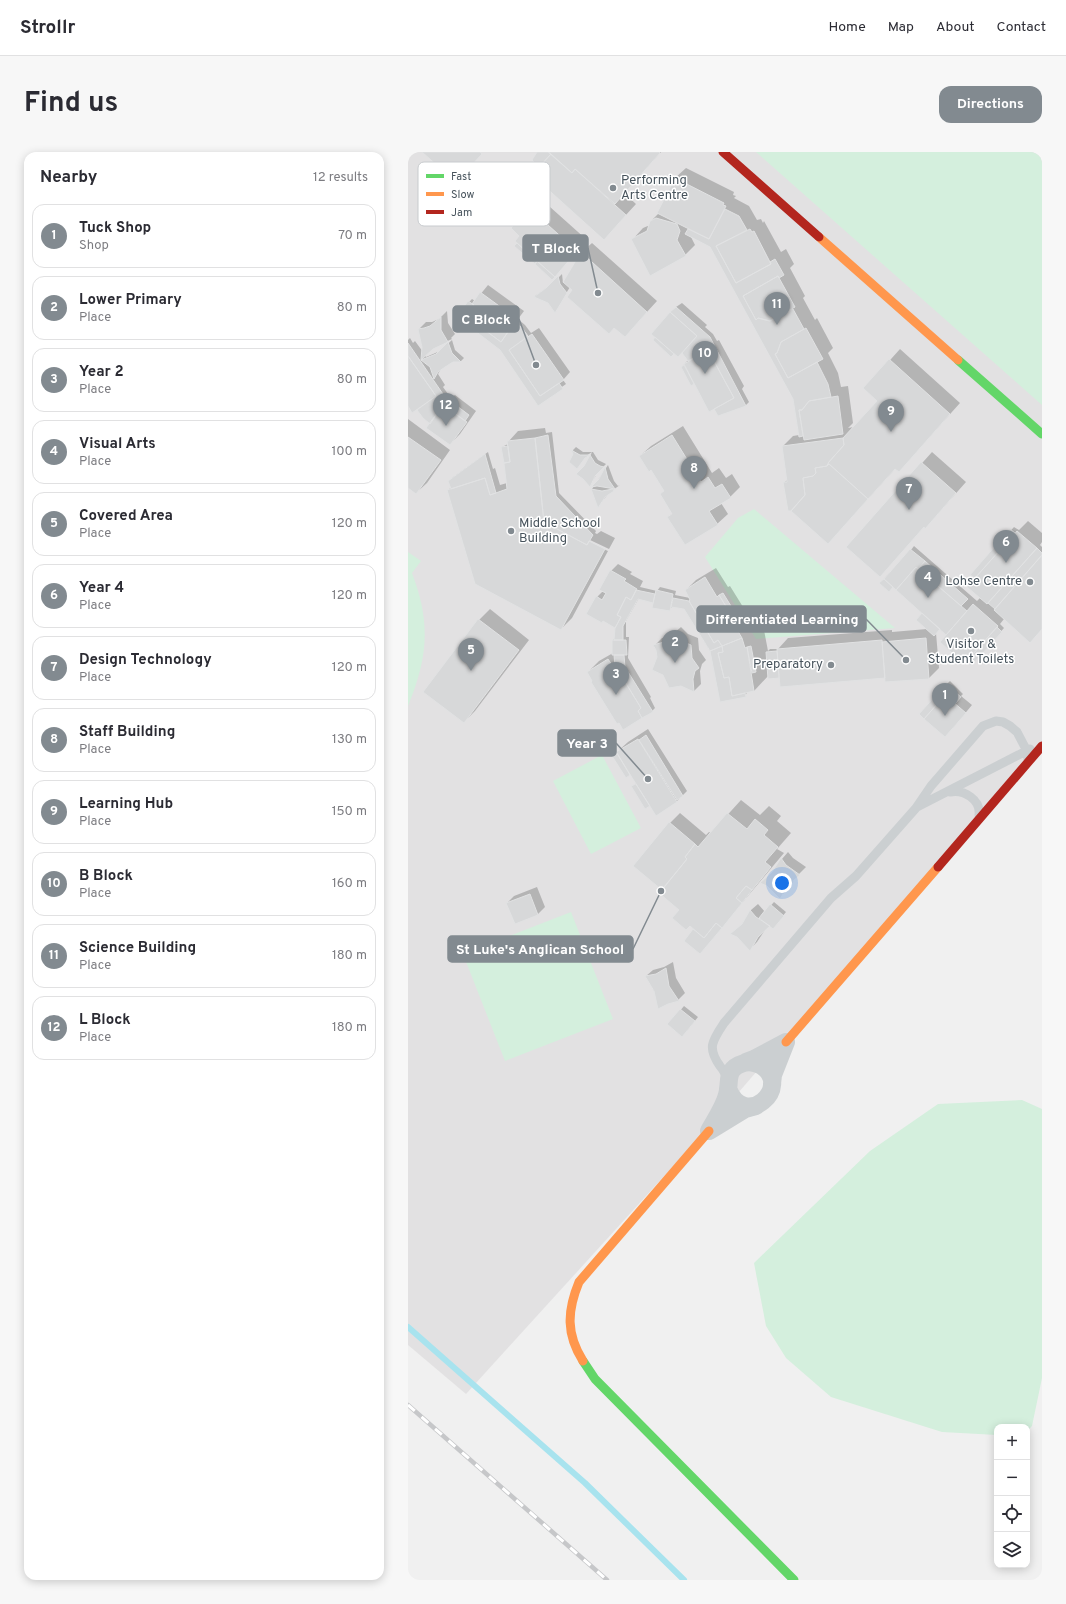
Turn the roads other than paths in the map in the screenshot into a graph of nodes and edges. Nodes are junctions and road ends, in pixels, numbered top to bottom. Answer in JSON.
{"nodes":[{"id":1,"x":723,"y":152,"type":"edge"},
{"id":2,"x":1042,"y":434,"type":"edge"},
{"id":3,"x":1042,"y":744,"type":"edge"},
{"id":4,"x":1027,"y":751,"type":"junction"},
{"id":5,"x":1025,"y":765,"type":"junction"},
{"id":6,"x":943,"y":794,"type":"junction"},
{"id":7,"x":916,"y":808,"type":"junction"},
{"id":8,"x":977,"y":821,"type":"junction"},
{"id":9,"x":786,"y":1042,"type":"junction"},
{"id":10,"x":746,"y":1062,"type":"junction"},
{"id":11,"x":772,"y":1084,"type":"junction"},
{"id":12,"x":728,"y":1085,"type":"junction"},
{"id":13,"x":756,"y":1106,"type":"junction"},
{"id":14,"x":709,"y":1131,"type":"junction"},
{"id":15,"x":794,"y":1580,"type":"edge"}],
"edges":[{"from":1,"to":2,"type":"street"},
{"from":3,"to":4,"type":"lane"},
{"from":3,"to":5,"type":"street"},
{"from":4,"to":5,"type":"lane"},
{"from":4,"to":6,"type":"lane"},
{"from":4,"to":7,"type":"lane"},
{"from":5,"to":8,"type":"street"},
{"from":6,"to":7,"type":"lane"},
{"from":6,"to":8,"type":"lane"},
{"from":7,"to":12,"type":"lane"},
{"from":8,"to":9,"type":"street"},
{"from":9,"to":10,"type":"street"},
{"from":9,"to":11,"type":"street"},
{"from":10,"to":11,"type":"street"},
{"from":10,"to":12,"type":"street"},
{"from":11,"to":13,"type":"street"},
{"from":12,"to":13,"type":"street"},
{"from":12,"to":14,"type":"street"},
{"from":13,"to":14,"type":"street"},
{"from":14,"to":15,"type":"street"}]}
